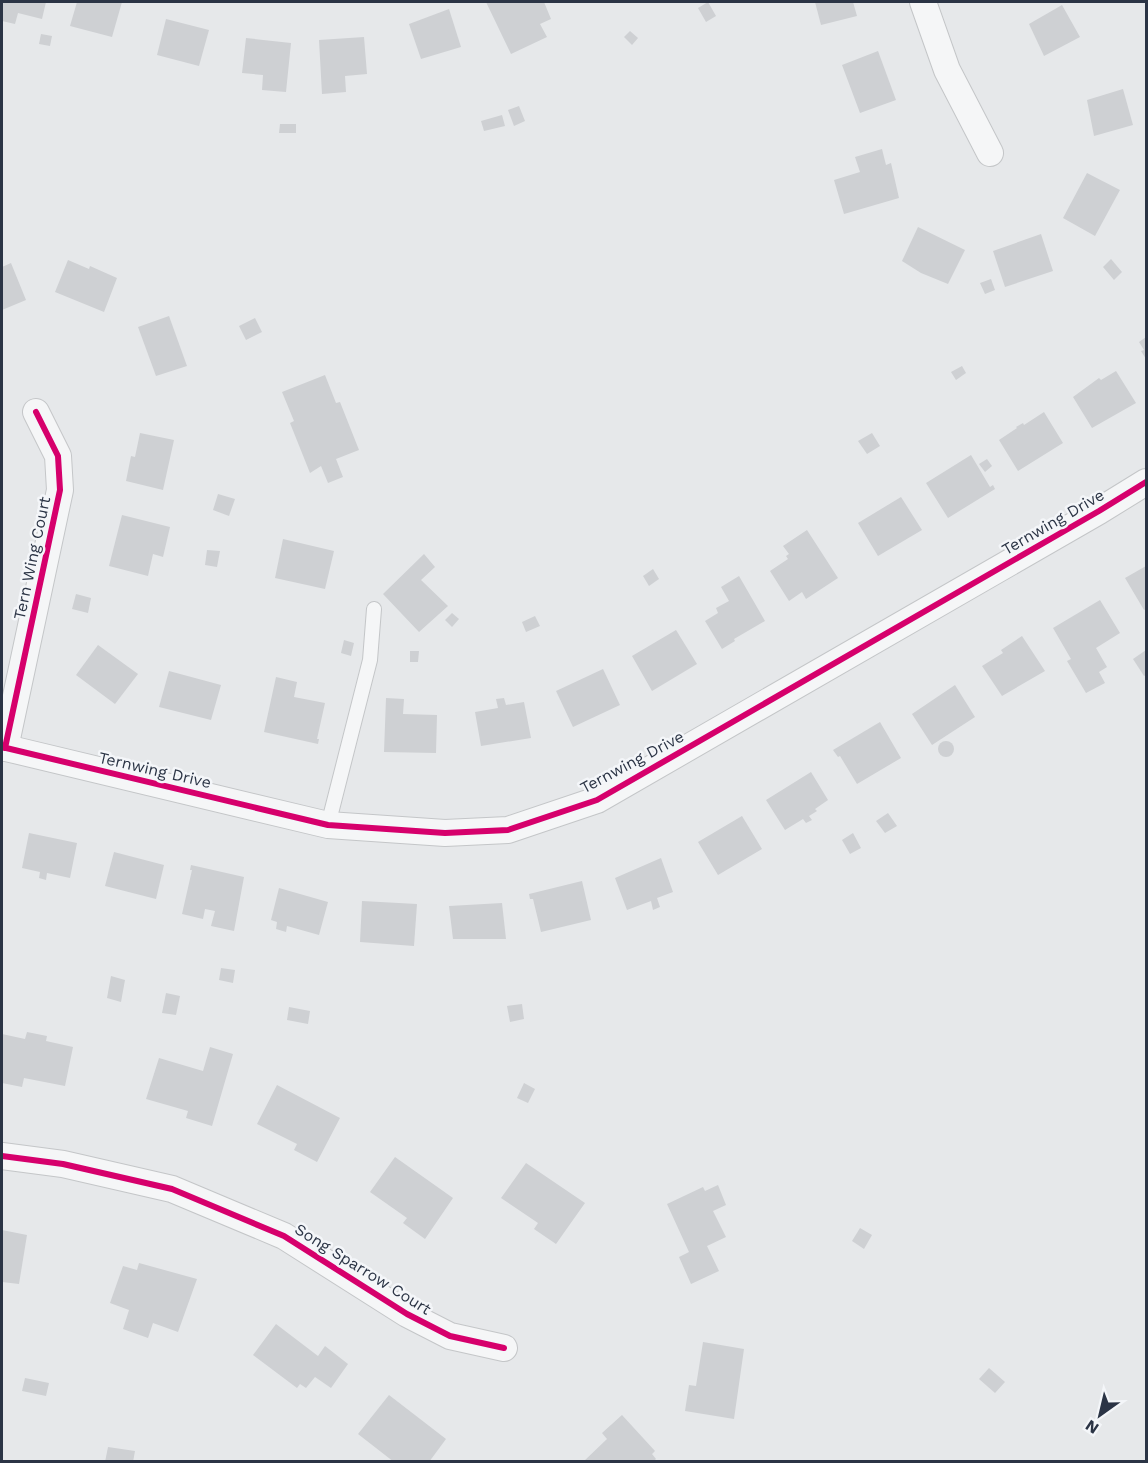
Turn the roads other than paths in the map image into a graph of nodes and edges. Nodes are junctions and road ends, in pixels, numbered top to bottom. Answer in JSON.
{"nodes":[{"id":1,"x":923,"y":2,"type":"edge"},
{"id":2,"x":990,"y":153,"type":"dead end"},
{"id":3,"x":36,"y":412,"type":"dead end"},
{"id":4,"x":1146,"y":482,"type":"edge"},
{"id":5,"x":374,"y":609,"type":"dead end"},
{"id":6,"x":3,"y":747,"type":"edge"},
{"id":7,"x":328,"y":825,"type":"junction"},
{"id":8,"x":2,"y":1156,"type":"edge"},
{"id":9,"x":504,"y":1348,"type":"dead end"}],
"edges":[{"from":1,"to":2,"type":"street"},
{"from":3,"to":6,"type":"street","name":"Tern Wing Court"},
{"from":4,"to":7,"type":"street","name":"Ternwing Drive"},
{"from":5,"to":7,"type":"lane"},
{"from":6,"to":7,"type":"street","name":"Ternwing Drive"},
{"from":8,"to":9,"type":"street","name":"Song Sparrow Court"}]}
